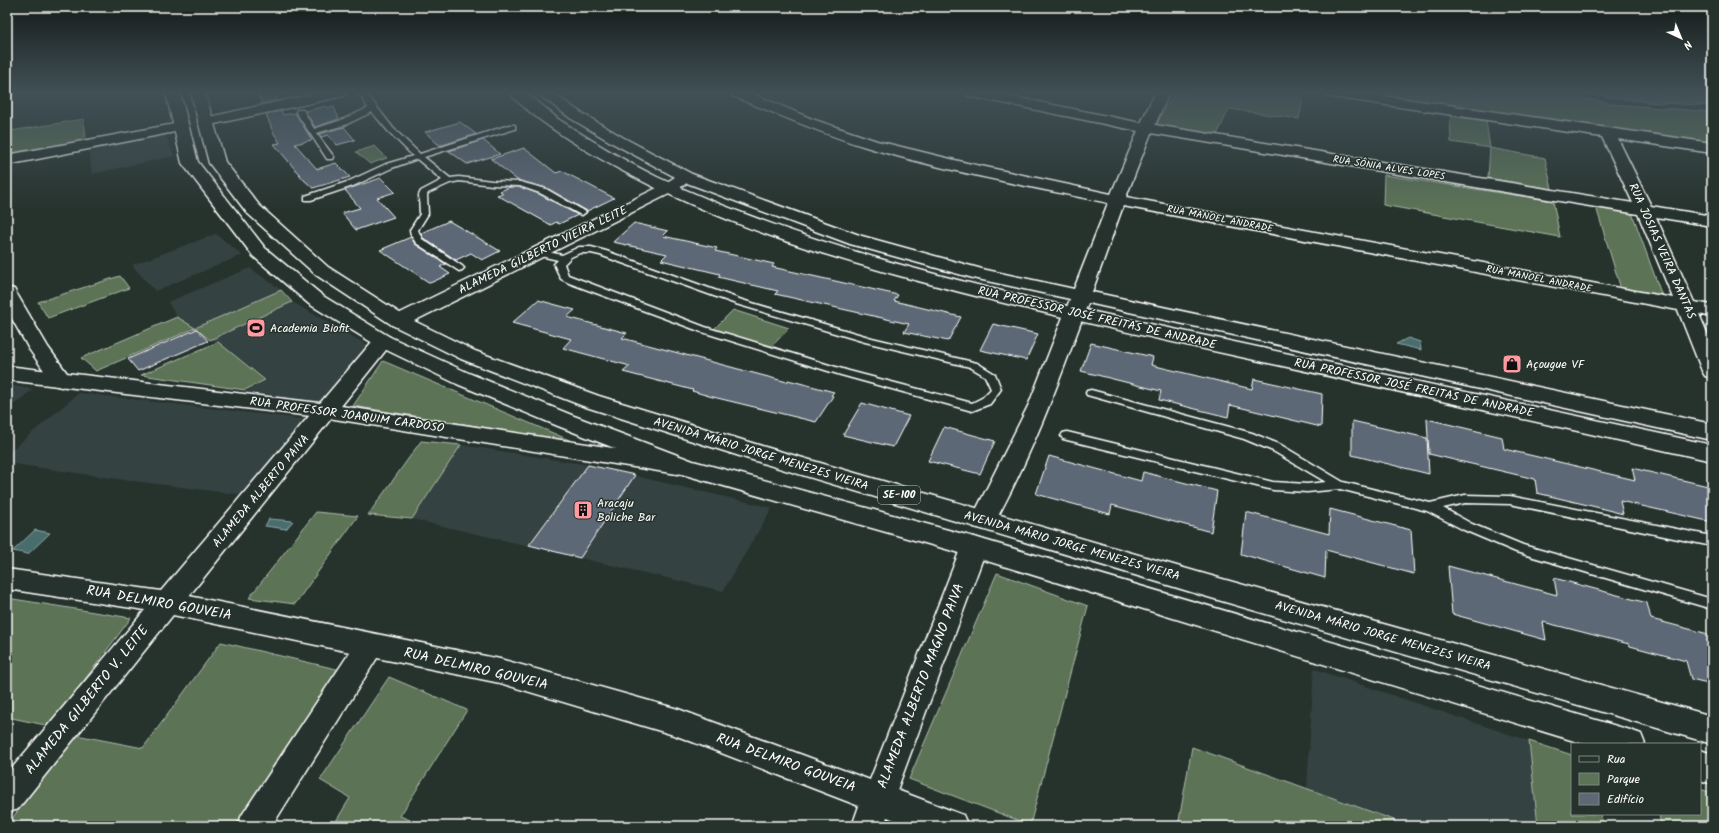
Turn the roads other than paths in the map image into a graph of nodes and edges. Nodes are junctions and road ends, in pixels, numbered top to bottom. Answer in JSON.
{"nodes":[{"id":1,"x":154,"y":132,"type":"edge"},
{"id":2,"x":181,"y":132,"type":"edge"},
{"id":3,"x":208,"y":132,"type":"edge"},
{"id":4,"x":312,"y":132,"type":"edge"},
{"id":5,"x":394,"y":132,"type":"edge"},
{"id":6,"x":496,"y":132,"type":"edge"},
{"id":7,"x":568,"y":132,"type":"edge"},
{"id":8,"x":604,"y":132,"type":"edge"},
{"id":9,"x":836,"y":132,"type":"edge"},
{"id":10,"x":1144,"y":132,"type":"edge"},
{"id":11,"x":1170,"y":132,"type":"edge"},
{"id":12,"x":1600,"y":132,"type":"edge"},
{"id":13,"x":1608,"y":133,"type":"junction"},
{"id":14,"x":1712,"y":148,"type":"edge"},
{"id":15,"x":418,"y":156,"type":"junction"},
{"id":16,"x":330,"y":158,"type":"dead end"},
{"id":17,"x":7,"y":160,"type":"edge"},
{"id":18,"x":190,"y":163,"type":"junction"},
{"id":19,"x":216,"y":163,"type":"junction"},
{"id":20,"x":686,"y":177,"type":"junction"},
{"id":21,"x":448,"y":181,"type":"junction"},
{"id":22,"x":667,"y":189,"type":"junction"},
{"id":23,"x":308,"y":198,"type":"dead end"},
{"id":24,"x":1117,"y":200,"type":"junction"},
{"id":25,"x":1645,"y":210,"type":"junction"},
{"id":26,"x":582,"y":212,"type":"dead end"},
{"id":27,"x":1712,"y":221,"type":"edge"},
{"id":28,"x":539,"y":253,"type":"junction"},
{"id":29,"x":563,"y":258,"type":"junction"},
{"id":30,"x":459,"y":268,"type":"dead end"},
{"id":31,"x":7,"y":293,"type":"edge"},
{"id":32,"x":1077,"y":305,"type":"junction"},
{"id":33,"x":1688,"y":306,"type":"junction"},
{"id":34,"x":1712,"y":311,"type":"edge"},
{"id":35,"x":399,"y":321,"type":"junction"},
{"id":36,"x":382,"y":342,"type":"junction"},
{"id":37,"x":1712,"y":370,"type":"edge"},
{"id":38,"x":7,"y":373,"type":"edge"},
{"id":39,"x":61,"y":380,"type":"junction"},
{"id":40,"x":1091,"y":393,"type":"dead end"},
{"id":41,"x":328,"y":411,"type":"junction"},
{"id":42,"x":1712,"y":432,"type":"edge"},
{"id":43,"x":1067,"y":436,"type":"dead end"},
{"id":44,"x":1712,"y":453,"type":"edge"},
{"id":45,"x":686,"y":467,"type":"junction"},
{"id":46,"x":1340,"y":485,"type":"junction"},
{"id":47,"x":1430,"y":507,"type":"junction"},
{"id":48,"x":983,"y":520,"type":"junction"},
{"id":49,"x":1712,"y":541,"type":"edge"},
{"id":50,"x":974,"y":547,"type":"junction"},
{"id":51,"x":7,"y":579,"type":"edge"},
{"id":52,"x":1201,"y":584,"type":"junction"},
{"id":53,"x":168,"y":603,"type":"junction"},
{"id":54,"x":1712,"y":604,"type":"edge"},
{"id":55,"x":1194,"y":612,"type":"junction"},
{"id":56,"x":371,"y":644,"type":"junction"},
{"id":57,"x":1478,"y":662,"type":"junction"},
{"id":58,"x":1474,"y":696,"type":"junction"},
{"id":59,"x":1712,"y":730,"type":"edge"},
{"id":60,"x":1627,"y":743,"type":"edge"},
{"id":61,"x":1701,"y":765,"type":"edge"},
{"id":62,"x":1712,"y":769,"type":"edge"},
{"id":63,"x":7,"y":798,"type":"edge"},
{"id":64,"x":879,"y":798,"type":"junction"},
{"id":65,"x":253,"y":826,"type":"edge"},
{"id":66,"x":868,"y":826,"type":"edge"},
{"id":67,"x":952,"y":826,"type":"edge"}],
"edges":[{"from":1,"to":17,"type":"street"},
{"from":2,"to":18,"type":"street","number":"SE-100"},
{"from":3,"to":19,"type":"street","name":"AVENIDA MÁRIO JORGE MENEZES VIEIRA","number":"SE-100"},
{"from":4,"to":16,"type":"lane"},
{"from":5,"to":15,"type":"lane"},
{"from":6,"to":15,"type":"lane"},
{"from":7,"to":22,"type":"street","name":"RUA PROFESSOR JOSÉ FREITAS DE ANDRADE"},
{"from":8,"to":20,"type":"street","name":"RUA PROFESSOR JOSÉ FREITAS DE ANDRADE"},
{"from":9,"to":24,"type":"street","name":"RUA MANOEL ANDRADE"},
{"from":10,"to":24,"type":"street"},
{"from":11,"to":25,"type":"street","name":"RUA SÔNIA ALVES LOPES"},
{"from":12,"to":13,"type":"street"},
{"from":13,"to":14,"type":"street"},
{"from":13,"to":25,"type":"street","name":"RUA JOSIAS VEIRA DANTAS"},
{"from":15,"to":21,"type":"lane"},
{"from":15,"to":23,"type":"lane"},
{"from":18,"to":19,"type":"street"},
{"from":18,"to":36,"type":"street","number":"SE-100"},
{"from":19,"to":35,"type":"street","name":"AVENIDA MÁRIO JORGE MENEZES VIEIRA","number":"SE-100"},
{"from":20,"to":22,"type":"street","name":"ALAMEDA GILBERTO VIEIRA LEITE"},
{"from":20,"to":32,"type":"street","name":"RUA PROFESSOR JOSÉ FREITAS DE ANDRADE"},
{"from":21,"to":26,"type":"lane"},
{"from":21,"to":30,"type":"lane"},
{"from":22,"to":28,"type":"street","name":"ALAMEDA GILBERTO VIEIRA LEITE"},
{"from":22,"to":32,"type":"street","name":"RUA PROFESSOR JOSÉ FREITAS DE ANDRADE"},
{"from":24,"to":32,"type":"street"},
{"from":24,"to":33,"type":"street","name":"RUA MANOEL ANDRADE"},
{"from":25,"to":27,"type":"street","name":"RUA SÔNIA ALVES LOPES"},
{"from":25,"to":33,"type":"street","name":"RUA JOSIAS VEIRA DANTAS"},
{"from":28,"to":29,"type":"lane"},
{"from":28,"to":35,"type":"street","name":"ALAMEDA GILBERTO VIEIRA LEITE"},
{"from":29,"to":29,"type":"lane"},
{"from":31,"to":39,"type":"street"},
{"from":32,"to":42,"type":"street","name":"RUA PROFESSOR JOSÉ FREITAS DE ANDRADE"},
{"from":32,"to":44,"type":"street","name":"RUA PROFESSOR JOSÉ FREITAS DE ANDRADE"},
{"from":32,"to":48,"type":"street"},
{"from":33,"to":34,"type":"street","name":"RUA MANOEL ANDRADE"},
{"from":33,"to":37,"type":"street","name":"RUA JOSIAS VEIRA DANTAS"},
{"from":35,"to":48,"type":"street","name":"AVENIDA MÁRIO JORGE MENEZES VIEIRA","number":"SE-100"},
{"from":36,"to":41,"type":"street","name":"ALAMEDA ALBERTO PAIVA"},
{"from":36,"to":45,"type":"street","number":"SE-100"},
{"from":38,"to":39,"type":"street","name":"RUA PROFESSOR JOAQUIM CARDOSO"},
{"from":39,"to":41,"type":"street","name":"RUA PROFESSOR JOAQUIM CARDOSO"},
{"from":40,"to":46,"type":"lane"},
{"from":41,"to":45,"type":"street","name":"RUA PROFESSOR JOAQUIM CARDOSO"},
{"from":41,"to":53,"type":"street","name":"ALAMEDA ALBERTO PAIVA"},
{"from":43,"to":46,"type":"lane"},
{"from":45,"to":50,"type":"street","number":"SE-100"},
{"from":46,"to":47,"type":"lane"},
{"from":47,"to":49,"type":"lane"},
{"from":47,"to":54,"type":"lane"},
{"from":48,"to":52,"type":"street","name":"AVENIDA MÁRIO JORGE MENEZES VIEIRA","number":"SE-100"},
{"from":50,"to":55,"type":"street","number":"SE-100"},
{"from":50,"to":64,"type":"street","name":"ALAMEDA ALBERTO MAGNO PAIVA"},
{"from":51,"to":53,"type":"street","name":"RUA DELMIRO GOUVEIA"},
{"from":52,"to":55,"type":"street"},
{"from":52,"to":57,"type":"street","name":"AVENIDA MÁRIO JORGE MENEZES VIEIRA","number":"SE-100"},
{"from":53,"to":56,"type":"street","name":"RUA DELMIRO GOUVEIA"},
{"from":53,"to":63,"type":"street","name":"ALAMEDA GILBERTO V. LEITE"},
{"from":55,"to":58,"type":"street","number":"SE-100"},
{"from":56,"to":64,"type":"street","name":"RUA DELMIRO GOUVEIA"},
{"from":56,"to":65,"type":"street"},
{"from":57,"to":58,"type":"street"},
{"from":57,"to":59,"type":"street","name":"AVENIDA MÁRIO JORGE MENEZES VIEIRA","number":"SE-100"},
{"from":58,"to":60,"type":"street","number":"SE-100"},
{"from":61,"to":62,"type":"street"},
{"from":64,"to":66,"type":"street","name":"ALAMEDA ALBERTO MAGNO PAIVA"},
{"from":64,"to":67,"type":"street","name":"RUA DELMIRO GOUVEIA"}]}
